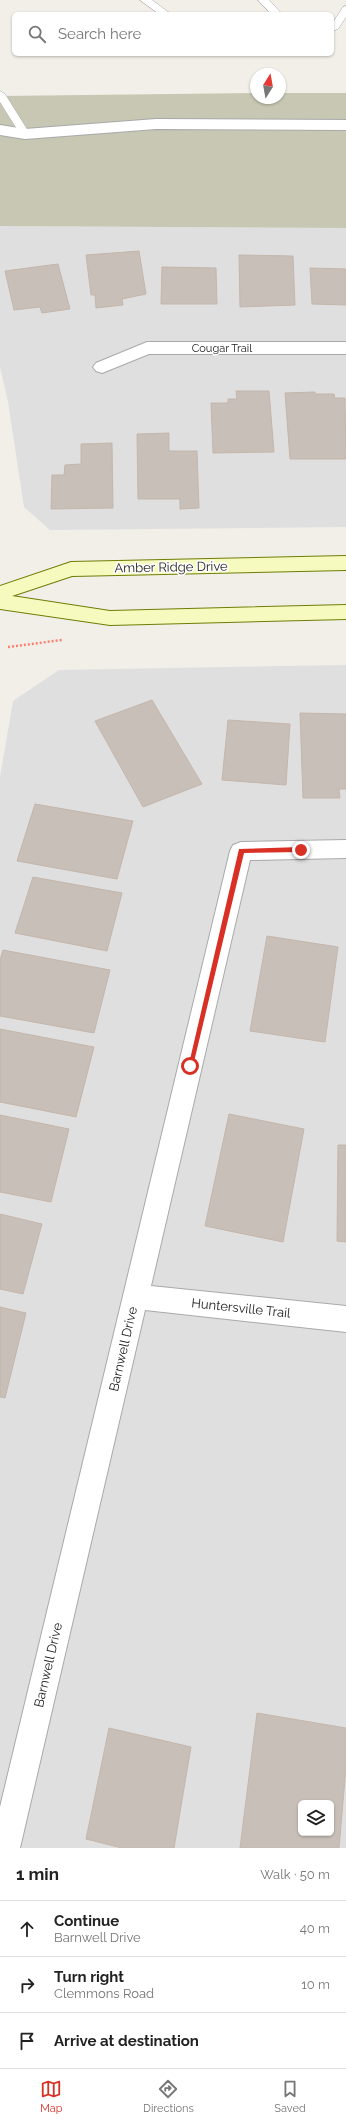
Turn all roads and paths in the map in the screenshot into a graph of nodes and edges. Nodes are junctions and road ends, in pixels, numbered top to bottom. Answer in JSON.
{"nodes":[{"id":1,"x":146,"y":0,"type":"edge"},
{"id":2,"x":262,"y":0,"type":"edge"},
{"id":3,"x":346,"y":9,"type":"edge"},
{"id":4,"x":163,"y":12,"type":"edge"},
{"id":5,"x":275,"y":12,"type":"edge"},
{"id":6,"x":334,"y":28,"type":"edge"},
{"id":7,"x":0,"y":94,"type":"edge"},
{"id":8,"x":346,"y":124,"type":"edge"},
{"id":9,"x":0,"y":130,"type":"edge"},
{"id":10,"x":25,"y":134,"type":"junction"},
{"id":11,"x":6,"y":145,"type":"dead end"},
{"id":12,"x":346,"y":348,"type":"edge"},
{"id":13,"x":102,"y":367,"type":"dead end"},
{"id":14,"x":346,"y":563,"type":"edge"},
{"id":15,"x":0,"y":594,"type":"edge"},
{"id":16,"x":0,"y":602,"type":"edge"},
{"id":17,"x":346,"y":612,"type":"edge"},
{"id":18,"x":346,"y":849,"type":"edge"},
{"id":19,"x":135,"y":1297,"type":"junction"},
{"id":20,"x":346,"y":1319,"type":"edge"},
{"id":21,"x":5,"y":1848,"type":"edge"}],
"edges":[{"from":1,"to":4,"type":"lane"},
{"from":2,"to":5,"type":"lane"},
{"from":3,"to":6,"type":"lane"},
{"from":7,"to":10,"type":"lane"},
{"from":8,"to":10,"type":"street"},
{"from":9,"to":10,"type":"street"},
{"from":10,"to":11,"type":"street"},
{"from":12,"to":13,"type":"street","name":"Cougar Trail"},
{"from":14,"to":15,"type":"street","name":"Amber Ridge Drive"},
{"from":16,"to":17,"type":"street"},
{"from":18,"to":19,"type":"street","name":"Barnwell Drive"},
{"from":19,"to":20,"type":"street","name":"Huntersville Trail"},
{"from":19,"to":21,"type":"street","name":"Barnwell Drive"}]}
